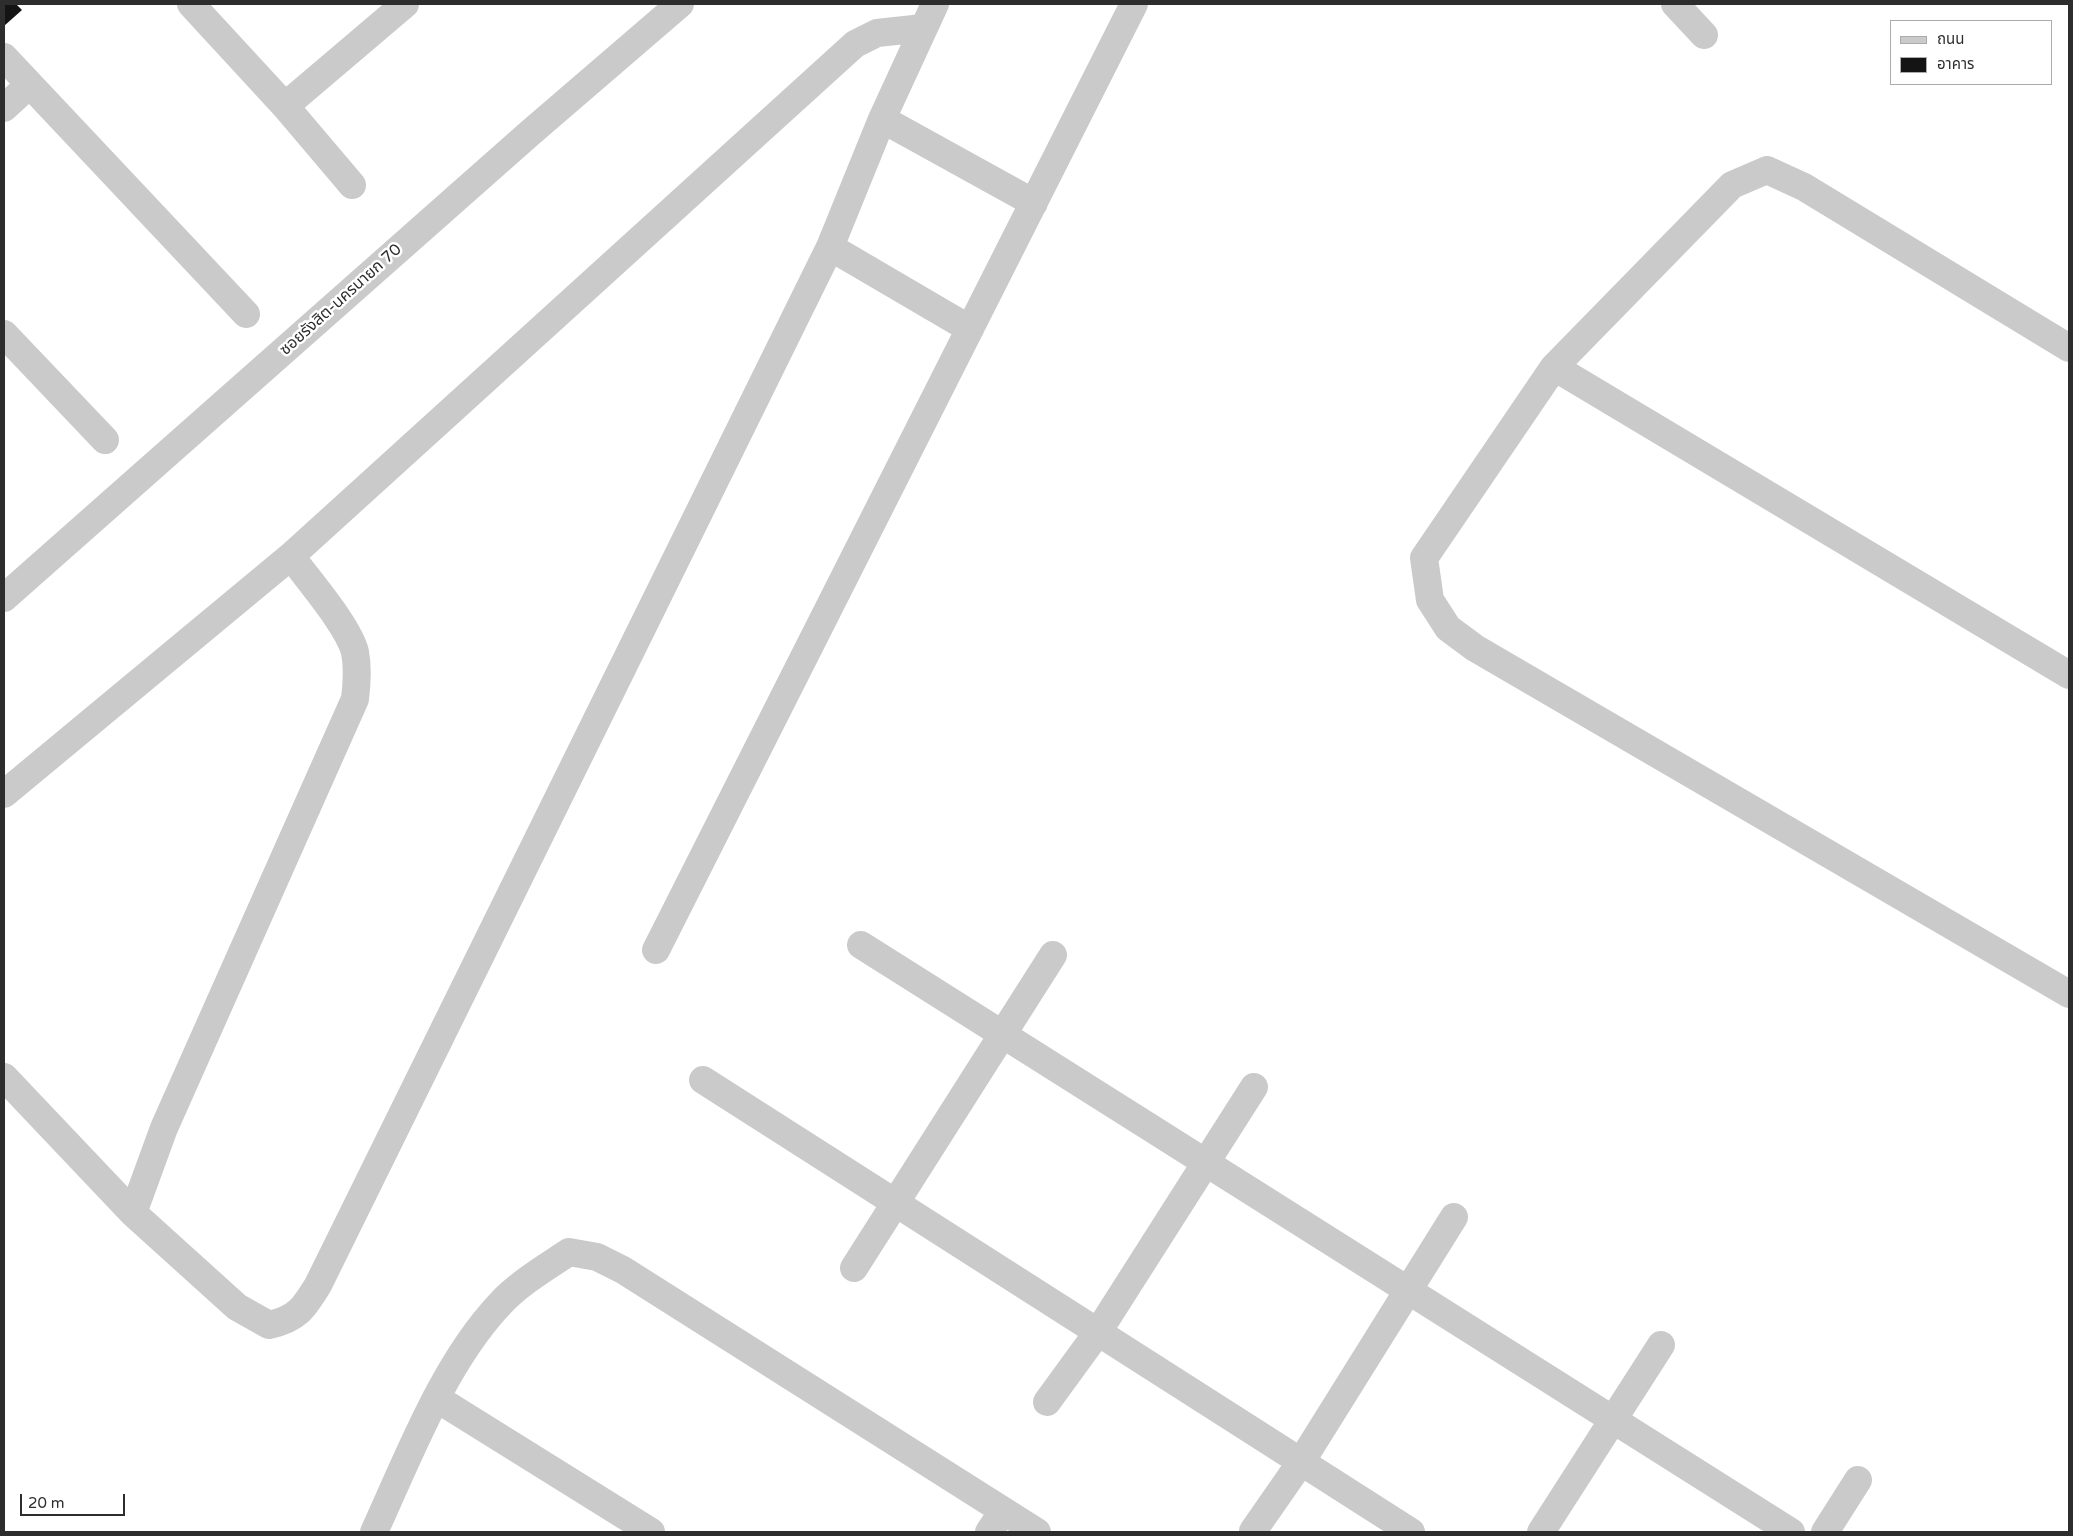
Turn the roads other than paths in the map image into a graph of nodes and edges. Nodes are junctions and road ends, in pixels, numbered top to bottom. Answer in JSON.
{"nodes":[{"id":1,"x":191,"y":4,"type":"edge"},
{"id":2,"x":405,"y":4,"type":"edge"},
{"id":3,"x":680,"y":4,"type":"edge"},
{"id":4,"x":935,"y":4,"type":"edge"},
{"id":5,"x":1134,"y":4,"type":"edge"},
{"id":6,"x":1676,"y":4,"type":"edge"},
{"id":7,"x":922,"y":28,"type":"junction"},
{"id":8,"x":1704,"y":35,"type":"dead end"},
{"id":9,"x":4,"y":58,"type":"edge"},
{"id":10,"x":28,"y":85,"type":"junction"},
{"id":11,"x":285,"y":106,"type":"junction"},
{"id":12,"x":4,"y":108,"type":"edge"},
{"id":13,"x":882,"y":119,"type":"junction"},
{"id":14,"x":352,"y":185,"type":"dead end"},
{"id":15,"x":1034,"y":204,"type":"junction"},
{"id":16,"x":830,"y":247,"type":"junction"},
{"id":17,"x":246,"y":314,"type":"dead end"},
{"id":18,"x":970,"y":329,"type":"junction"},
{"id":19,"x":4,"y":334,"type":"edge"},
{"id":20,"x":2069,"y":348,"type":"edge"},
{"id":21,"x":1554,"y":367,"type":"junction"},
{"id":22,"x":105,"y":440,"type":"dead end"},
{"id":23,"x":291,"y":556,"type":"junction"},
{"id":24,"x":4,"y":598,"type":"edge"},
{"id":25,"x":2069,"y":676,"type":"edge"},
{"id":26,"x":4,"y":794,"type":"edge"},
{"id":27,"x":862,"y":945,"type":"dead end"},
{"id":28,"x":656,"y":950,"type":"dead end"},
{"id":29,"x":1052,"y":955,"type":"dead end"},
{"id":30,"x":2069,"y":994,"type":"edge"},
{"id":31,"x":1001,"y":1034,"type":"junction"},
{"id":32,"x":4,"y":1077,"type":"edge"},
{"id":33,"x":703,"y":1080,"type":"dead end"},
{"id":34,"x":1254,"y":1086,"type":"dead end"},
{"id":35,"x":1206,"y":1163,"type":"junction"},
{"id":36,"x":896,"y":1202,"type":"junction"},
{"id":37,"x":133,"y":1213,"type":"junction"},
{"id":38,"x":1454,"y":1217,"type":"dead end"},
{"id":39,"x":854,"y":1268,"type":"dead end"},
{"id":40,"x":1408,"y":1290,"type":"junction"},
{"id":41,"x":1098,"y":1332,"type":"junction"},
{"id":42,"x":1661,"y":1345,"type":"dead end"},
{"id":43,"x":436,"y":1398,"type":"junction"},
{"id":44,"x":1047,"y":1402,"type":"dead end"},
{"id":45,"x":1612,"y":1420,"type":"junction"},
{"id":46,"x":1301,"y":1462,"type":"junction"},
{"id":47,"x":1858,"y":1480,"type":"dead end"},
{"id":48,"x":996,"y":1522,"type":"edge"},
{"id":49,"x":1253,"y":1531,"type":"edge"},
{"id":50,"x":374,"y":1532,"type":"edge"},
{"id":51,"x":651,"y":1532,"type":"edge"},
{"id":52,"x":1037,"y":1532,"type":"edge"},
{"id":53,"x":1412,"y":1532,"type":"edge"},
{"id":54,"x":1541,"y":1532,"type":"edge"},
{"id":55,"x":1791,"y":1532,"type":"edge"},
{"id":56,"x":1825,"y":1532,"type":"edge"}],
"edges":[{"from":1,"to":11,"type":"street"},
{"from":2,"to":11,"type":"street"},
{"from":3,"to":24,"type":"street","name":"ซอยรังสิต-นครนายก 70"},
{"from":4,"to":7,"type":"street"},
{"from":5,"to":15,"type":"street"},
{"from":6,"to":8,"type":"street"},
{"from":7,"to":13,"type":"street"},
{"from":7,"to":23,"type":"street"},
{"from":9,"to":10,"type":"street"},
{"from":10,"to":12,"type":"street"},
{"from":10,"to":17,"type":"street"},
{"from":11,"to":14,"type":"street"},
{"from":13,"to":15,"type":"street"},
{"from":13,"to":16,"type":"street"},
{"from":15,"to":18,"type":"street"},
{"from":16,"to":18,"type":"street"},
{"from":16,"to":37,"type":"street"},
{"from":18,"to":28,"type":"street"},
{"from":19,"to":22,"type":"street"},
{"from":20,"to":21,"type":"street"},
{"from":21,"to":25,"type":"street"},
{"from":21,"to":30,"type":"street"},
{"from":23,"to":26,"type":"street"},
{"from":23,"to":37,"type":"street"},
{"from":27,"to":31,"type":"street"},
{"from":29,"to":31,"type":"street"},
{"from":31,"to":35,"type":"street"},
{"from":31,"to":36,"type":"street"},
{"from":32,"to":37,"type":"street"},
{"from":33,"to":36,"type":"street"},
{"from":34,"to":35,"type":"street"},
{"from":35,"to":40,"type":"street"},
{"from":35,"to":41,"type":"street"},
{"from":36,"to":39,"type":"street"},
{"from":36,"to":41,"type":"street"},
{"from":38,"to":40,"type":"street"},
{"from":40,"to":45,"type":"street"},
{"from":40,"to":46,"type":"street"},
{"from":41,"to":44,"type":"street"},
{"from":41,"to":46,"type":"street"},
{"from":42,"to":45,"type":"street"},
{"from":43,"to":48,"type":"street"},
{"from":43,"to":50,"type":"street"},
{"from":43,"to":51,"type":"street"},
{"from":45,"to":54,"type":"street"},
{"from":45,"to":55,"type":"street"},
{"from":46,"to":49,"type":"street"},
{"from":46,"to":53,"type":"street"},
{"from":47,"to":56,"type":"street"},
{"from":48,"to":52,"type":"street"}]}
